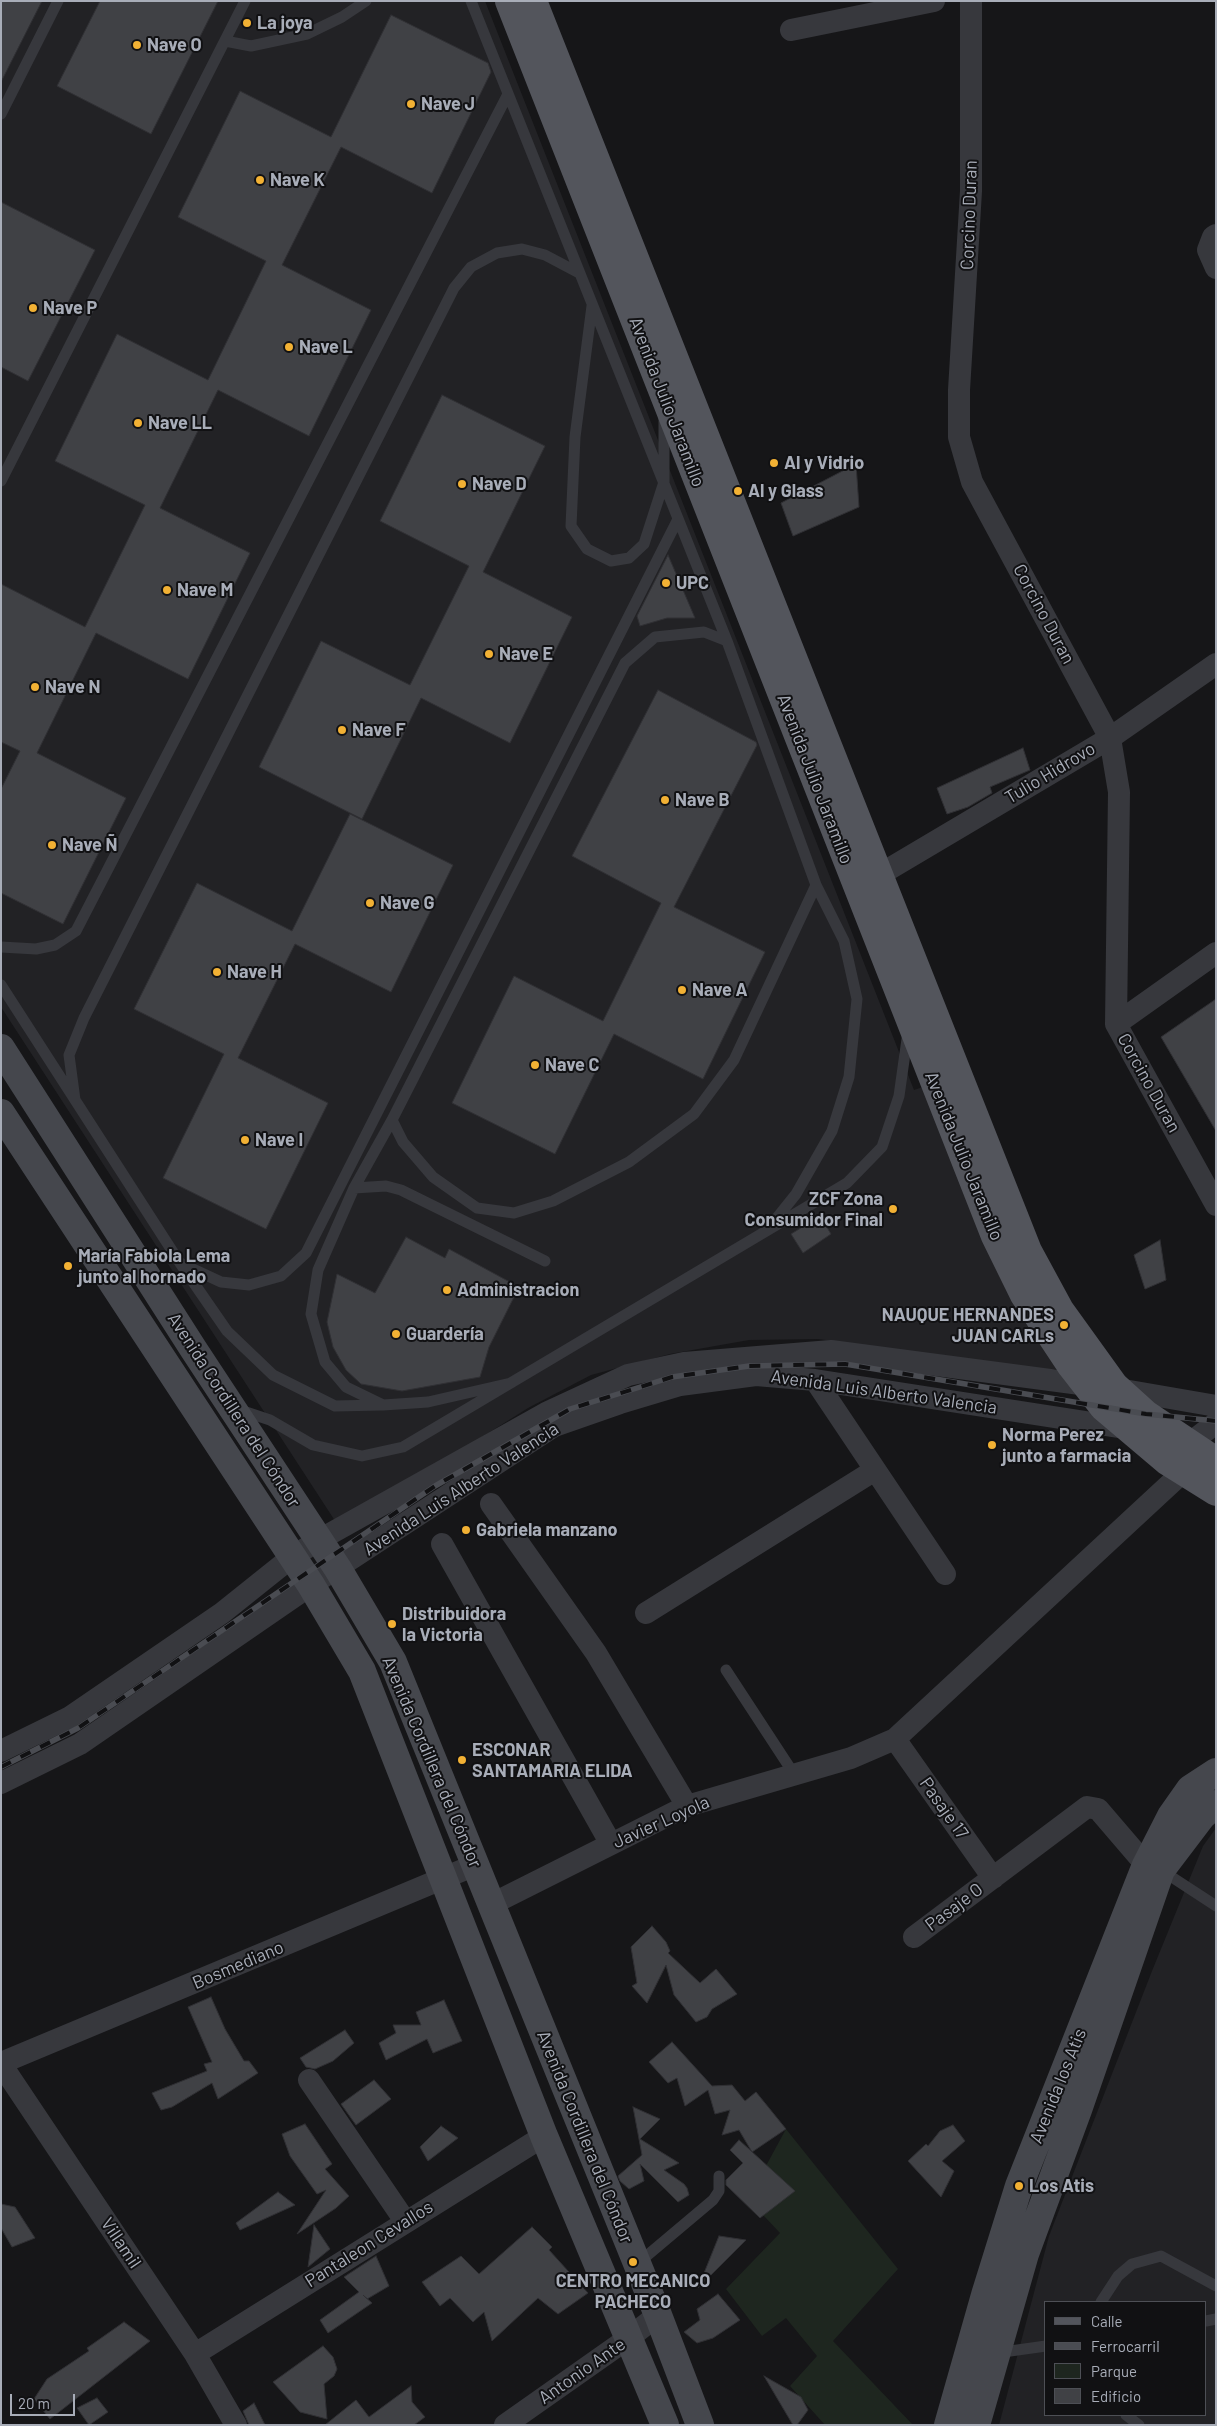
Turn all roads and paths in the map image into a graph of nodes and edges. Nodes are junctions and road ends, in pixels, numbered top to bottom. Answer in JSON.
{"nodes":[{"id":1,"x":58,"y":1,"type":"edge"},
{"id":2,"x":245,"y":1,"type":"edge"},
{"id":3,"x":366,"y":1,"type":"edge"},
{"id":4,"x":510,"y":1,"type":"edge"},
{"id":5,"x":533,"y":1,"type":"edge"},
{"id":6,"x":934,"y":1,"type":"edge"},
{"id":7,"x":971,"y":1,"type":"edge"},
{"id":8,"x":470,"y":2,"type":"edge"},
{"id":9,"x":791,"y":30,"type":"dead end"},
{"id":10,"x":225,"y":41,"type":"junction"},
{"id":11,"x":508,"y":94,"type":"junction"},
{"id":12,"x":1,"y":114,"type":"edge"},
{"id":13,"x":1216,"y":235,"type":"edge"},
{"id":14,"x":1216,"y":268,"type":"edge"},
{"id":15,"x":580,"y":272,"type":"junction"},
{"id":16,"x":592,"y":305,"type":"junction"},
{"id":17,"x":664,"y":394,"type":"junction"},
{"id":18,"x":1,"y":481,"type":"edge"},
{"id":19,"x":664,"y":482,"type":"junction"},
{"id":20,"x":678,"y":519,"type":"junction"},
{"id":21,"x":726,"y":641,"type":"junction"},
{"id":22,"x":1216,"y":664,"type":"edge"},
{"id":23,"x":1110,"y":738,"type":"junction"},
{"id":24,"x":880,"y":874,"type":"junction"},
{"id":25,"x":816,"y":884,"type":"junction"},
{"id":26,"x":1,"y":947,"type":"edge"},
{"id":27,"x":1216,"y":952,"type":"edge"},
{"id":28,"x":1,"y":985,"type":"edge"},
{"id":29,"x":1,"y":1000,"type":"edge"},
{"id":30,"x":18,"y":1012,"type":"junction"},
{"id":31,"x":910,"y":1018,"type":"junction"},
{"id":32,"x":1116,"y":1024,"type":"junction"},
{"id":33,"x":1,"y":1048,"type":"edge"},
{"id":34,"x":75,"y":1100,"type":"junction"},
{"id":35,"x":392,"y":1120,"type":"junction"},
{"id":36,"x":5,"y":1125,"type":"edge"},
{"id":37,"x":354,"y":1188,"type":"junction"},
{"id":38,"x":1216,"y":1205,"type":"edge"},
{"id":39,"x":766,"y":1231,"type":"junction"},
{"id":40,"x":545,"y":1261,"type":"dead end"},
{"id":41,"x":180,"y":1263,"type":"junction"},
{"id":42,"x":815,"y":1380,"type":"junction"},
{"id":43,"x":511,"y":1383,"type":"junction"},
{"id":44,"x":1087,"y":1386,"type":"junction"},
{"id":45,"x":1118,"y":1389,"type":"junction"},
{"id":46,"x":383,"y":1405,"type":"junction"},
{"id":47,"x":1216,"y":1406,"type":"edge"},
{"id":48,"x":233,"y":1408,"type":"junction"},
{"id":49,"x":1216,"y":1423,"type":"edge"},
{"id":50,"x":1127,"y":1428,"type":"junction"},
{"id":51,"x":1203,"y":1445,"type":"edge"},
{"id":52,"x":1216,"y":1461,"type":"edge"},
{"id":53,"x":875,"y":1470,"type":"junction"},
{"id":54,"x":1184,"y":1472,"type":"junction"},
{"id":55,"x":1216,"y":1492,"type":"edge"},
{"id":56,"x":491,"y":1504,"type":"dead end"},
{"id":57,"x":318,"y":1540,"type":"junction"},
{"id":58,"x":442,"y":1544,"type":"dead end"},
{"id":59,"x":292,"y":1557,"type":"junction"},
{"id":60,"x":338,"y":1569,"type":"junction"},
{"id":61,"x":945,"y":1574,"type":"dead end"},
{"id":62,"x":311,"y":1585,"type":"junction"},
{"id":63,"x":646,"y":1613,"type":"dead end"},
{"id":64,"x":726,"y":1670,"type":"dead end"},
{"id":65,"x":895,"y":1739,"type":"junction"},
{"id":66,"x":1,"y":1751,"type":"edge"},
{"id":67,"x":1216,"y":1772,"type":"edge"},
{"id":68,"x":794,"y":1774,"type":"junction"},
{"id":69,"x":1,"y":1783,"type":"edge"},
{"id":70,"x":1216,"y":1804,"type":"edge"},
{"id":71,"x":687,"y":1806,"type":"junction"},
{"id":72,"x":611,"y":1844,"type":"junction"},
{"id":73,"x":475,"y":1866,"type":"junction"},
{"id":74,"x":1153,"y":1867,"type":"junction"},
{"id":75,"x":443,"y":1878,"type":"junction"},
{"id":76,"x":993,"y":1878,"type":"junction"},
{"id":77,"x":490,"y":1905,"type":"junction"},
{"id":78,"x":1216,"y":1906,"type":"edge"},
{"id":79,"x":914,"y":1937,"type":"dead end"},
{"id":80,"x":1,"y":2064,"type":"edge"},
{"id":81,"x":309,"y":2080,"type":"dead end"},
{"id":82,"x":544,"y":2136,"type":"junction"},
{"id":83,"x":719,"y":2176,"type":"dead end"},
{"id":84,"x":405,"y":2221,"type":"junction"},
{"id":85,"x":637,"y":2264,"type":"junction"},
{"id":86,"x":1216,"y":2286,"type":"edge"},
{"id":87,"x":1102,"y":2301,"type":"edge"},
{"id":88,"x":658,"y":2315,"type":"junction"},
{"id":89,"x":630,"y":2337,"type":"junction"},
{"id":90,"x":1044,"y":2346,"type":"edge"},
{"id":91,"x":984,"y":2348,"type":"junction"},
{"id":92,"x":195,"y":2354,"type":"junction"},
{"id":93,"x":1127,"y":2416,"type":"edge"},
{"id":94,"x":236,"y":2425,"type":"edge"},
{"id":95,"x":505,"y":2425,"type":"edge"},
{"id":96,"x":665,"y":2425,"type":"edge"},
{"id":97,"x":700,"y":2425,"type":"edge"},
{"id":98,"x":948,"y":2425,"type":"edge"},
{"id":99,"x":976,"y":2425,"type":"edge"},
{"id":100,"x":1139,"y":2425,"type":"edge"}],
"edges":[{"from":1,"to":12,"type":"lane"},
{"from":2,"to":10,"type":"lane"},
{"from":3,"to":10,"type":"lane"},
{"from":4,"to":17,"type":"main road","name":"Avenida Julio Jaramillo"},
{"from":5,"to":24,"type":"main road","name":"Avenida Julio Jaramillo"},
{"from":6,"to":9,"type":"street"},
{"from":7,"to":23,"type":"street","name":"Corcino Duran"},
{"from":8,"to":11,"type":"lane"},
{"from":10,"to":18,"type":"lane"},
{"from":11,"to":15,"type":"lane"},
{"from":11,"to":26,"type":"lane"},
{"from":13,"to":14,"type":"street"},
{"from":15,"to":16,"type":"lane"},
{"from":15,"to":34,"type":"lane"},
{"from":16,"to":19,"type":"lane"},
{"from":16,"to":19,"type":"lane"},
{"from":17,"to":19,"type":"lane"},
{"from":17,"to":31,"type":"main road","name":"Avenida Julio Jaramillo"},
{"from":19,"to":20,"type":"lane"},
{"from":20,"to":21,"type":"lane"},
{"from":20,"to":41,"type":"lane"},
{"from":21,"to":25,"type":"lane"},
{"from":21,"to":35,"type":"lane"},
{"from":22,"to":23,"type":"street","name":"Tulio Hidrovo"},
{"from":23,"to":24,"type":"street","name":"Tulio Hidrovo"},
{"from":23,"to":32,"type":"street","name":"Corcino Duran"},
{"from":24,"to":45,"type":"main road","name":"Avenida Julio Jaramillo"},
{"from":25,"to":35,"type":"lane"},
{"from":25,"to":39,"type":"lane"},
{"from":27,"to":32,"type":"street"},
{"from":28,"to":30,"type":"lane"},
{"from":29,"to":30,"type":"lane"},
{"from":30,"to":34,"type":"lane"},
{"from":31,"to":39,"type":"lane"},
{"from":31,"to":44,"type":"main road","name":"Avenida Julio Jaramillo"},
{"from":32,"to":38,"type":"street","name":"Corcino Duran"},
{"from":33,"to":48,"type":"street","name":"Avenida Cordillera del Cóndor"},
{"from":34,"to":41,"type":"lane"},
{"from":35,"to":37,"type":"lane"},
{"from":36,"to":59,"type":"street","name":"Avenida Cordillera del Cóndor"},
{"from":37,"to":40,"type":"lane"},
{"from":37,"to":46,"type":"lane"},
{"from":39,"to":43,"type":"lane"},
{"from":41,"to":46,"type":"lane"},
{"from":42,"to":50,"type":"street","name":"Avenida Luis Alberto Valencia"},
{"from":42,"to":53,"type":"street"},
{"from":42,"to":60,"type":"street","name":"Avenida Luis Alberto Valencia"},
{"from":43,"to":46,"type":"lane"},
{"from":43,"to":48,"type":"lane"},
{"from":44,"to":45,"type":"street","name":"Avenida Luis Alberto Valencia"},
{"from":44,"to":50,"type":"main road","name":"Avenida Julio Jaramillo"},
{"from":44,"to":57,"type":"street","name":"Avenida Luis Alberto Valencia"},
{"from":45,"to":47,"type":"street","name":"Avenida Luis Alberto Valencia"},
{"from":45,"to":51,"type":"main road","name":"Avenida Julio Jaramillo"},
{"from":48,"to":57,"type":"street","name":"Avenida Cordillera del Cóndor"},
{"from":49,"to":51,"type":"street"},
{"from":50,"to":51,"type":"street","name":"Avenida Luis Alberto Valencia"},
{"from":50,"to":54,"type":"main road","name":"Avenida Julio Jaramillo"},
{"from":51,"to":52,"type":"main road","name":"Avenida Julio Jaramillo"},
{"from":53,"to":61,"type":"street"},
{"from":53,"to":63,"type":"street"},
{"from":54,"to":55,"type":"main road","name":"Avenida Julio Jaramillo"},
{"from":54,"to":65,"type":"street","name":"Javier Loyola"},
{"from":56,"to":71,"type":"street"},
{"from":57,"to":59,"type":"street","name":"Avenida Luis Alberto Valencia"},
{"from":57,"to":60,"type":"street","name":"Avenida Cordillera del Cóndor"},
{"from":58,"to":72,"type":"street"},
{"from":59,"to":62,"type":"street","name":"Avenida Cordillera del Cóndor"},
{"from":59,"to":66,"type":"street","name":"Avenida Luis Alberto Valencia"},
{"from":60,"to":62,"type":"street","name":"Avenida Luis Alberto Valencia"},
{"from":60,"to":73,"type":"street","name":"Avenida Cordillera del Cóndor"},
{"from":62,"to":69,"type":"street","name":"Avenida Luis Alberto Valencia"},
{"from":62,"to":75,"type":"street","name":"Avenida Cordillera del Cóndor"},
{"from":64,"to":68,"type":"lane"},
{"from":65,"to":68,"type":"street","name":"Javier Loyola"},
{"from":65,"to":76,"type":"street","name":"Pasaje 17"},
{"from":67,"to":74,"type":"street","name":"Avenida los Atis"},
{"from":68,"to":71,"type":"street","name":"Javier Loyola"},
{"from":70,"to":74,"type":"street","name":"Avenida los Atis"},
{"from":71,"to":72,"type":"street","name":"Javier Loyola"},
{"from":72,"to":77,"type":"street","name":"Javier Loyola"},
{"from":73,"to":75,"type":"street","name":"Bosmediano"},
{"from":73,"to":77,"type":"street","name":"Avenida Cordillera del Cóndor"},
{"from":74,"to":76,"type":"street","name":"Pasaje O"},
{"from":74,"to":78,"type":"lane"},
{"from":74,"to":91,"type":"street","name":"Avenida los Atis"},
{"from":75,"to":80,"type":"street","name":"Bosmediano"},
{"from":75,"to":82,"type":"street","name":"Avenida Cordillera del Cóndor"},
{"from":76,"to":79,"type":"street","name":"Pasaje O"},
{"from":77,"to":85,"type":"street","name":"Avenida Cordillera del Cóndor"},
{"from":80,"to":92,"type":"street","name":"Villamil"},
{"from":81,"to":84,"type":"street"},
{"from":82,"to":84,"type":"street","name":"Pantaleon Cevallos"},
{"from":82,"to":89,"type":"street","name":"Avenida Cordillera del Cóndor"},
{"from":83,"to":85,"type":"lane"},
{"from":84,"to":92,"type":"street","name":"Pantaleon Cevallos"},
{"from":85,"to":88,"type":"street","name":"Avenida Cordillera del Cóndor"},
{"from":86,"to":87,"type":"lane"},
{"from":88,"to":89,"type":"street","name":"Antonio Ante"},
{"from":88,"to":97,"type":"street","name":"Avenida Cordillera del Cóndor"},
{"from":89,"to":95,"type":"street","name":"Antonio Ante"},
{"from":89,"to":96,"type":"street","name":"Avenida Cordillera del Cóndor"},
{"from":90,"to":91,"type":"lane"},
{"from":91,"to":98,"type":"street","name":"Avenida los Atis"},
{"from":91,"to":99,"type":"street","name":"Avenida los Atis"},
{"from":92,"to":94,"type":"street","name":"Villamil"},
{"from":93,"to":100,"type":"lane"}]}
